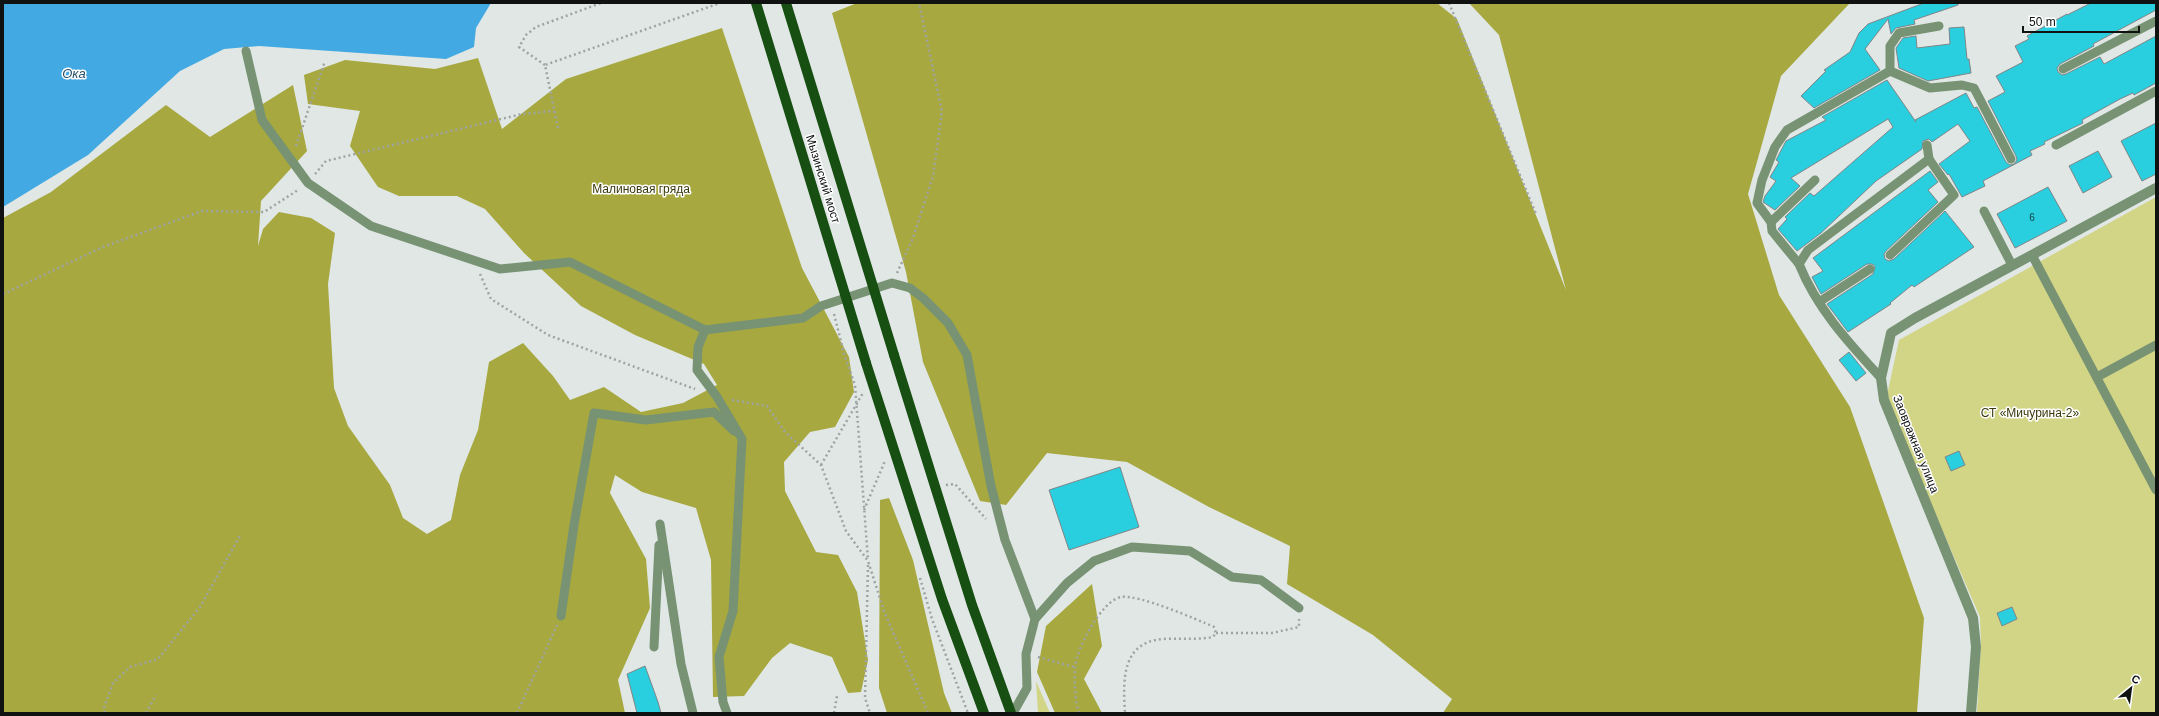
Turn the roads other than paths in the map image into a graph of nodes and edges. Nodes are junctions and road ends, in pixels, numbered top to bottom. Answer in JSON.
{"nodes":[{"id":1,"x":756,"y":3,"type":"edge"},
{"id":2,"x":786,"y":3,"type":"edge"},
{"id":3,"x":2156,"y":21,"type":"edge"},
{"id":4,"x":1939,"y":26,"type":"dead end"},
{"id":5,"x":246,"y":51,"type":"dead end"},
{"id":6,"x":2063,"y":69,"type":"dead end"},
{"id":7,"x":1890,"y":71,"type":"junction"},
{"id":8,"x":2156,"y":91,"type":"edge"},
{"id":9,"x":1928,"y":145,"type":"dead end"},
{"id":10,"x":2056,"y":145,"type":"dead end"},
{"id":11,"x":1929,"y":159,"type":"junction"},
{"id":12,"x":2011,"y":159,"type":"dead end"},
{"id":13,"x":1815,"y":180,"type":"dead end"},
{"id":14,"x":2156,"y":188,"type":"edge"},
{"id":15,"x":1984,"y":212,"type":"dead end"},
{"id":16,"x":1771,"y":222,"type":"junction"},
{"id":17,"x":1890,"y":255,"type":"dead end"},
{"id":18,"x":2032,"y":255,"type":"junction"},
{"id":19,"x":1799,"y":264,"type":"junction"},
{"id":20,"x":2012,"y":265,"type":"junction"},
{"id":21,"x":1870,"y":269,"type":"dead end"},
{"id":22,"x":1819,"y":302,"type":"junction"},
{"id":23,"x":705,"y":330,"type":"junction"},
{"id":24,"x":2156,"y":345,"type":"edge"},
{"id":25,"x":2097,"y":377,"type":"junction"},
{"id":26,"x":1881,"y":378,"type":"junction"},
{"id":27,"x":742,"y":439,"type":"junction"},
{"id":28,"x":2154,"y":480,"type":"edge"},
{"id":29,"x":2156,"y":490,"type":"edge"},
{"id":30,"x":1298,"y":608,"type":"road end"},
{"id":31,"x":561,"y":616,"type":"road end"},
{"id":32,"x":1035,"y":619,"type":"junction"},
{"id":33,"x":654,"y":647,"type":"dead end"},
{"id":34,"x":693,"y":713,"type":"edge"},
{"id":35,"x":727,"y":713,"type":"edge"},
{"id":36,"x":984,"y":713,"type":"edge"},
{"id":37,"x":1012,"y":713,"type":"edge"},
{"id":38,"x":1970,"y":713,"type":"edge"}],
"edges":[{"from":1,"to":36,"type":"main road","name":"Мызинский мост","bridge":true},
{"from":2,"to":37,"type":"main road","name":"Мызинский мост","bridge":true},
{"from":3,"to":6,"type":"lane"},
{"from":4,"to":7,"type":"lane"},
{"from":5,"to":23,"type":"lane"},
{"from":7,"to":12,"type":"lane"},
{"from":7,"to":16,"type":"lane"},
{"from":8,"to":10,"type":"lane"},
{"from":9,"to":11,"type":"lane"},
{"from":11,"to":17,"type":"lane"},
{"from":11,"to":19,"type":"lane"},
{"from":13,"to":16,"type":"lane"},
{"from":14,"to":18,"type":"street","name":"Заовражная улица"},
{"from":15,"to":20,"type":"lane"},
{"from":16,"to":19,"type":"lane"},
{"from":18,"to":20,"type":"street","name":"Заовражная улица"},
{"from":18,"to":25,"type":"lane"},
{"from":19,"to":22,"type":"lane"},
{"from":20,"to":26,"type":"street","name":"Заовражная улица"},
{"from":21,"to":22,"type":"lane"},
{"from":22,"to":26,"type":"lane"},
{"from":23,"to":27,"type":"lane"},
{"from":23,"to":32,"type":"lane"},
{"from":24,"to":25,"type":"lane"},
{"from":25,"to":28,"type":"lane"},
{"from":26,"to":38,"type":"street","name":"Заовражная улица"},
{"from":27,"to":31,"type":"lane"},
{"from":27,"to":35,"type":"lane"},
{"from":28,"to":29,"type":"lane"},
{"from":30,"to":32,"type":"lane"},
{"from":32,"to":37,"type":"lane"},
{"from":33,"to":34,"type":"lane"}]}
